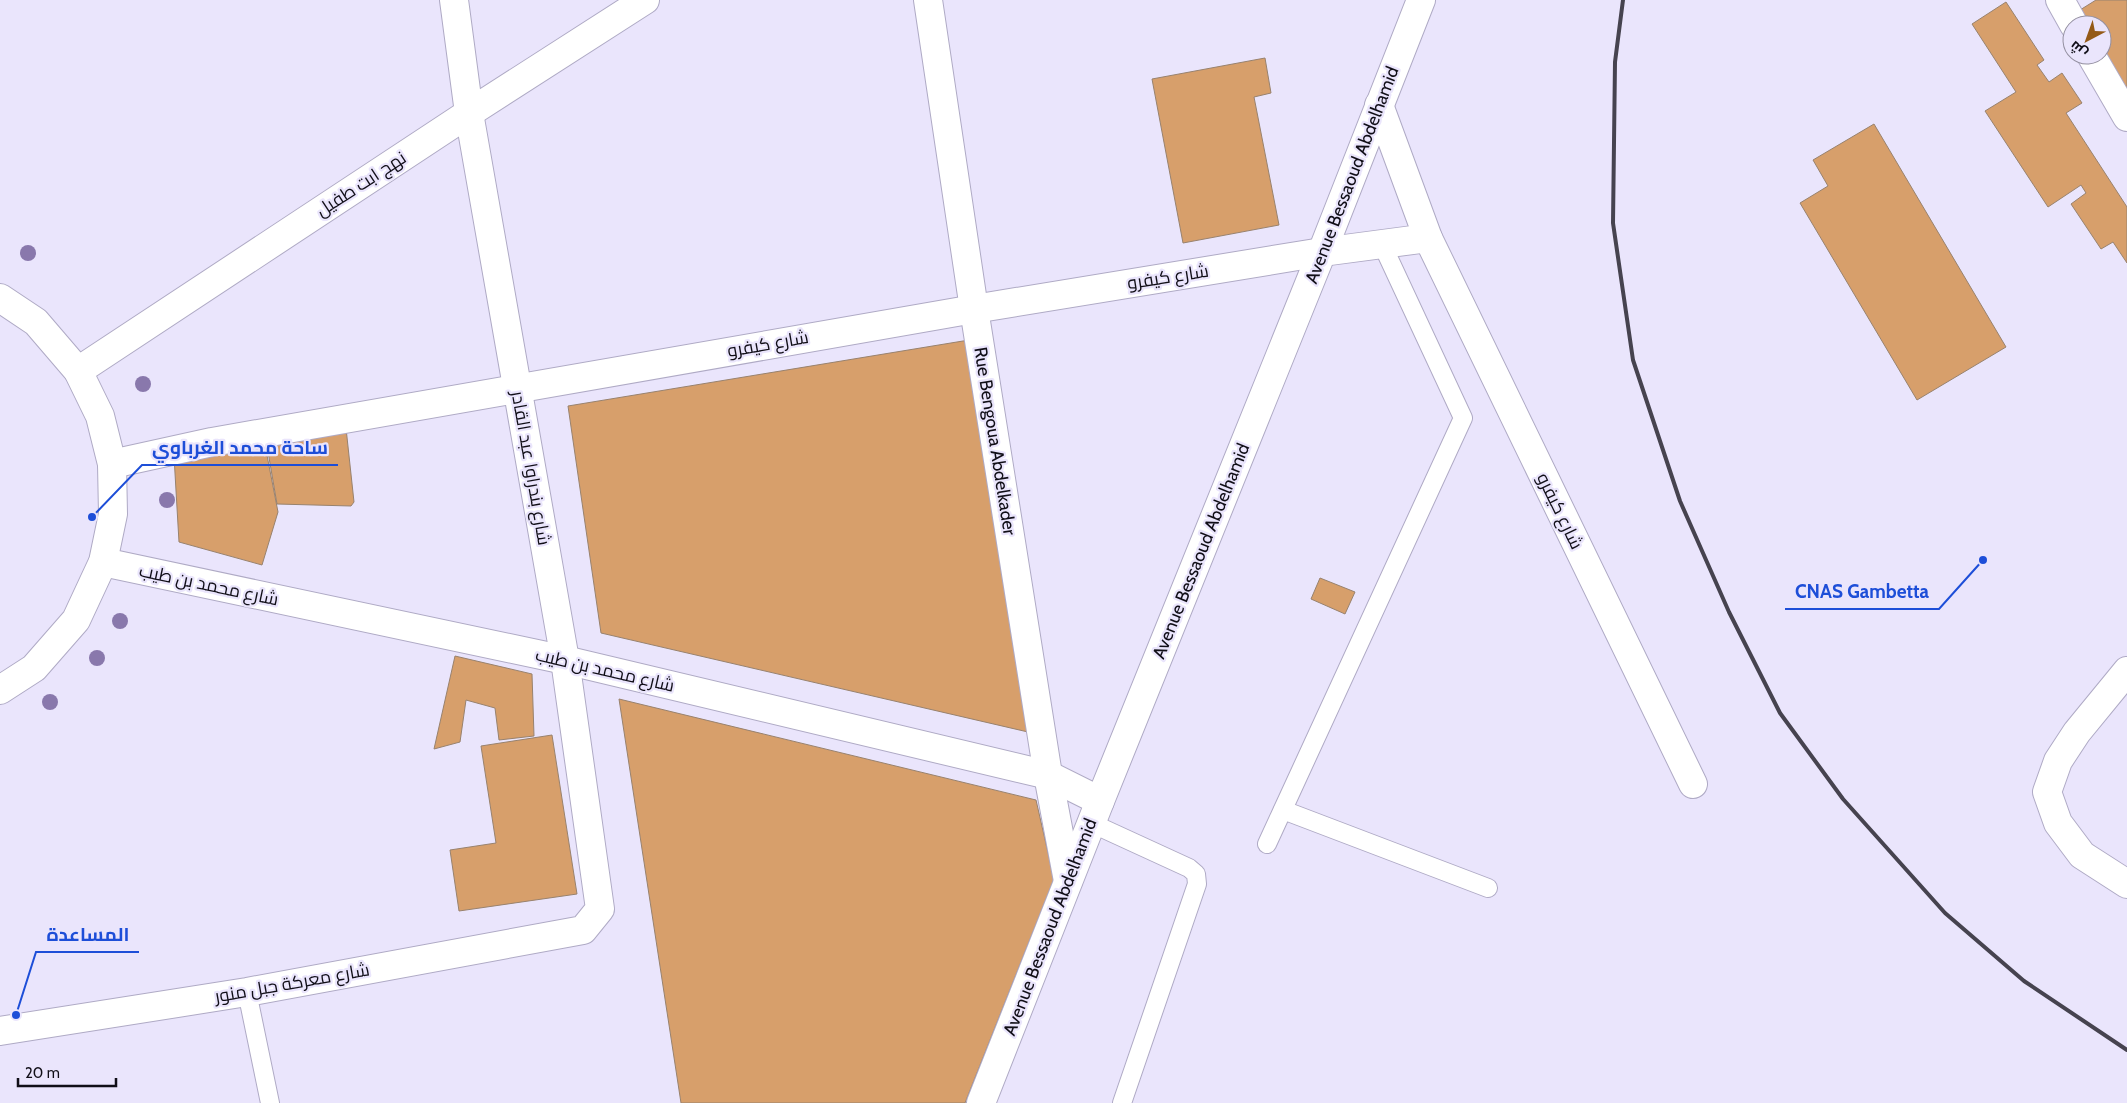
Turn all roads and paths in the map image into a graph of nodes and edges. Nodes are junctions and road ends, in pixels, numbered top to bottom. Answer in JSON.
{"nodes":[{"id":1,"x":454,"y":0,"type":"edge"},
{"id":2,"x":645,"y":0,"type":"edge"},
{"id":3,"x":928,"y":0,"type":"edge"},
{"id":4,"x":1421,"y":0,"type":"edge"},
{"id":5,"x":2060,"y":0,"type":"edge"},
{"id":6,"x":2068,"y":15,"type":"edge"},
{"id":7,"x":2097,"y":65,"type":"edge"},
{"id":8,"x":1379,"y":105,"type":"junction"},
{"id":9,"x":469,"y":113,"type":"junction"},
{"id":10,"x":2127,"y":117,"type":"edge"},
{"id":11,"x":1428,"y":238,"type":"junction"},
{"id":12,"x":1382,"y":244,"type":"junction"},
{"id":13,"x":1322,"y":252,"type":"junction"},
{"id":14,"x":0,"y":298,"type":"edge"},
{"id":15,"x":974,"y":309,"type":"junction"},
{"id":16,"x":78,"y":371,"type":"junction"},
{"id":17,"x":516,"y":388,"type":"junction"},
{"id":18,"x":112,"y":464,"type":"junction"},
{"id":19,"x":103,"y":562,"type":"junction"},
{"id":20,"x":565,"y":660,"type":"junction"},
{"id":21,"x":2127,"y":672,"type":"edge"},
{"id":22,"x":0,"y":690,"type":"edge"},
{"id":23,"x":1048,"y":775,"type":"junction"},
{"id":24,"x":1693,"y":784,"type":"dead end"},
{"id":25,"x":1282,"y":810,"type":"junction"},
{"id":26,"x":1095,"y":812,"type":"junction"},
{"id":27,"x":1267,"y":844,"type":"dead end"},
{"id":28,"x":1068,"y":881,"type":"junction"},
{"id":29,"x":2127,"y":884,"type":"edge"},
{"id":30,"x":1488,"y":888,"type":"dead end"},
{"id":31,"x":583,"y":930,"type":"joint"},
{"id":32,"x":247,"y":992,"type":"junction"},
{"id":33,"x":0,"y":1031,"type":"edge"},
{"id":34,"x":270,"y":1103,"type":"edge"},
{"id":35,"x":982,"y":1103,"type":"edge"},
{"id":36,"x":1122,"y":1103,"type":"edge"}],
"edges":[{"from":1,"to":9,"type":"street","name":"شارع بندراوا عبد القادر"},
{"from":2,"to":9,"type":"street","name":"نهج ابت طفيل"},
{"from":3,"to":15,"type":"street","name":"Rue Bengoua Abdelkader"},
{"from":4,"to":8,"type":"street","name":"Avenue Bessaoud Abdelhamid"},
{"from":5,"to":6,"type":"street"},
{"from":7,"to":10,"type":"street"},
{"from":8,"to":11,"type":"street","name":"شارع كيفرو"},
{"from":8,"to":13,"type":"street","name":"Avenue Bessaoud Abdelhamid"},
{"from":9,"to":16,"type":"street","name":"نهج ابت طفيل"},
{"from":9,"to":17,"type":"street","name":"شارع بندراوا عبد القادر"},
{"from":11,"to":12,"type":"street","name":"شارع كيفرو"},
{"from":11,"to":24,"type":"street","name":"شارع كيفرو"},
{"from":12,"to":13,"type":"street","name":"شارع كيفرو"},
{"from":12,"to":25,"type":"lane"},
{"from":13,"to":15,"type":"street","name":"شارع كيفرو"},
{"from":13,"to":26,"type":"street","name":"Avenue Bessaoud Abdelhamid"},
{"from":14,"to":16,"type":"street"},
{"from":15,"to":17,"type":"street","name":"شارع كيفرو"},
{"from":15,"to":23,"type":"street","name":"Rue Bengoua Abdelkader"},
{"from":16,"to":18,"type":"street"},
{"from":17,"to":18,"type":"street","name":"شارع كيفرو"},
{"from":17,"to":20,"type":"street","name":"شارع بندراوا عبد القادر"},
{"from":18,"to":19,"type":"street"},
{"from":19,"to":20,"type":"street","name":"شارع محمد بن طيب"},
{"from":19,"to":22,"type":"street"},
{"from":20,"to":23,"type":"street","name":"شارع محمد بن طيب"},
{"from":20,"to":31,"type":"street","name":"شارع بندراوا عبد القادر"},
{"from":21,"to":29,"type":"street"},
{"from":23,"to":26,"type":"street","name":"شارع محمد بن طيب"},
{"from":23,"to":28,"type":"street","name":"Rue Bengoua Abdelkader"},
{"from":25,"to":27,"type":"lane"},
{"from":25,"to":30,"type":"lane"},
{"from":26,"to":28,"type":"street","name":"Avenue Bessaoud Abdelhamid"},
{"from":26,"to":36,"type":"lane"},
{"from":28,"to":35,"type":"street","name":"Avenue Bessaoud Abdelhamid"},
{"from":31,"to":32,"type":"street","name":"شارع معركة جبل منور"},
{"from":32,"to":33,"type":"street","name":"شارع معركة جبل منور"},
{"from":32,"to":34,"type":"lane"}]}
